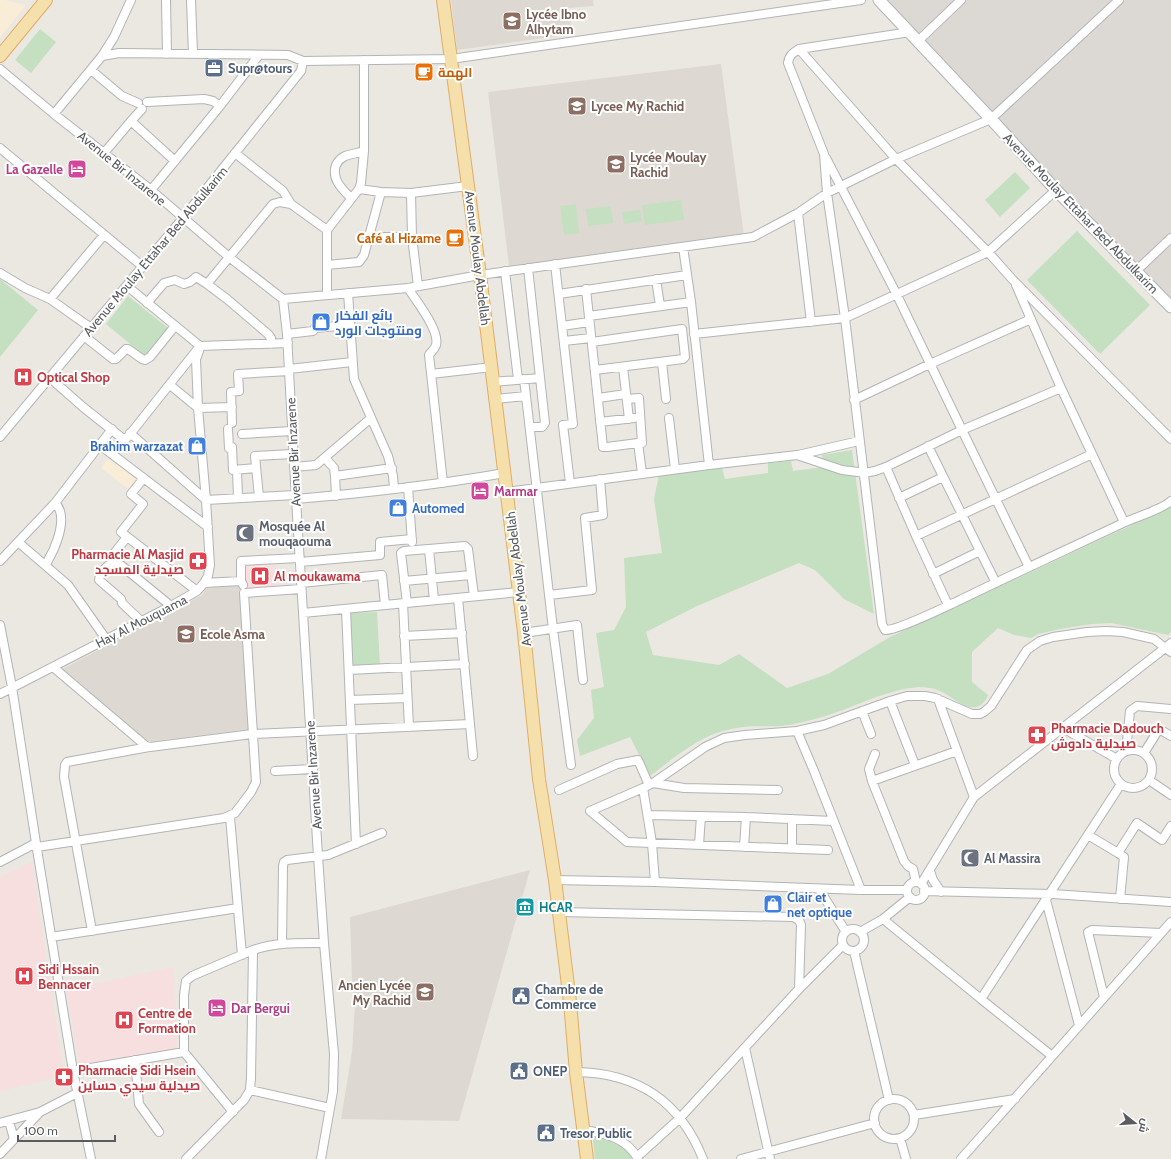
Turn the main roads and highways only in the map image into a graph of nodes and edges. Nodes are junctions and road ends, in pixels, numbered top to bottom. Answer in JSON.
{"nodes":[{"id":1,"x":46,"y":0,"type":"edge"},
{"id":2,"x":443,"y":0,"type":"edge"},
{"id":3,"x":0,"y":56,"type":"edge"},
{"id":4,"x":587,"y":1159,"type":"edge"}],
"edges":[{"from":1,"to":3,"type":"main road"},
{"from":2,"to":4,"type":"main road","name":"Avenue Moulay Abdellah"}]}
